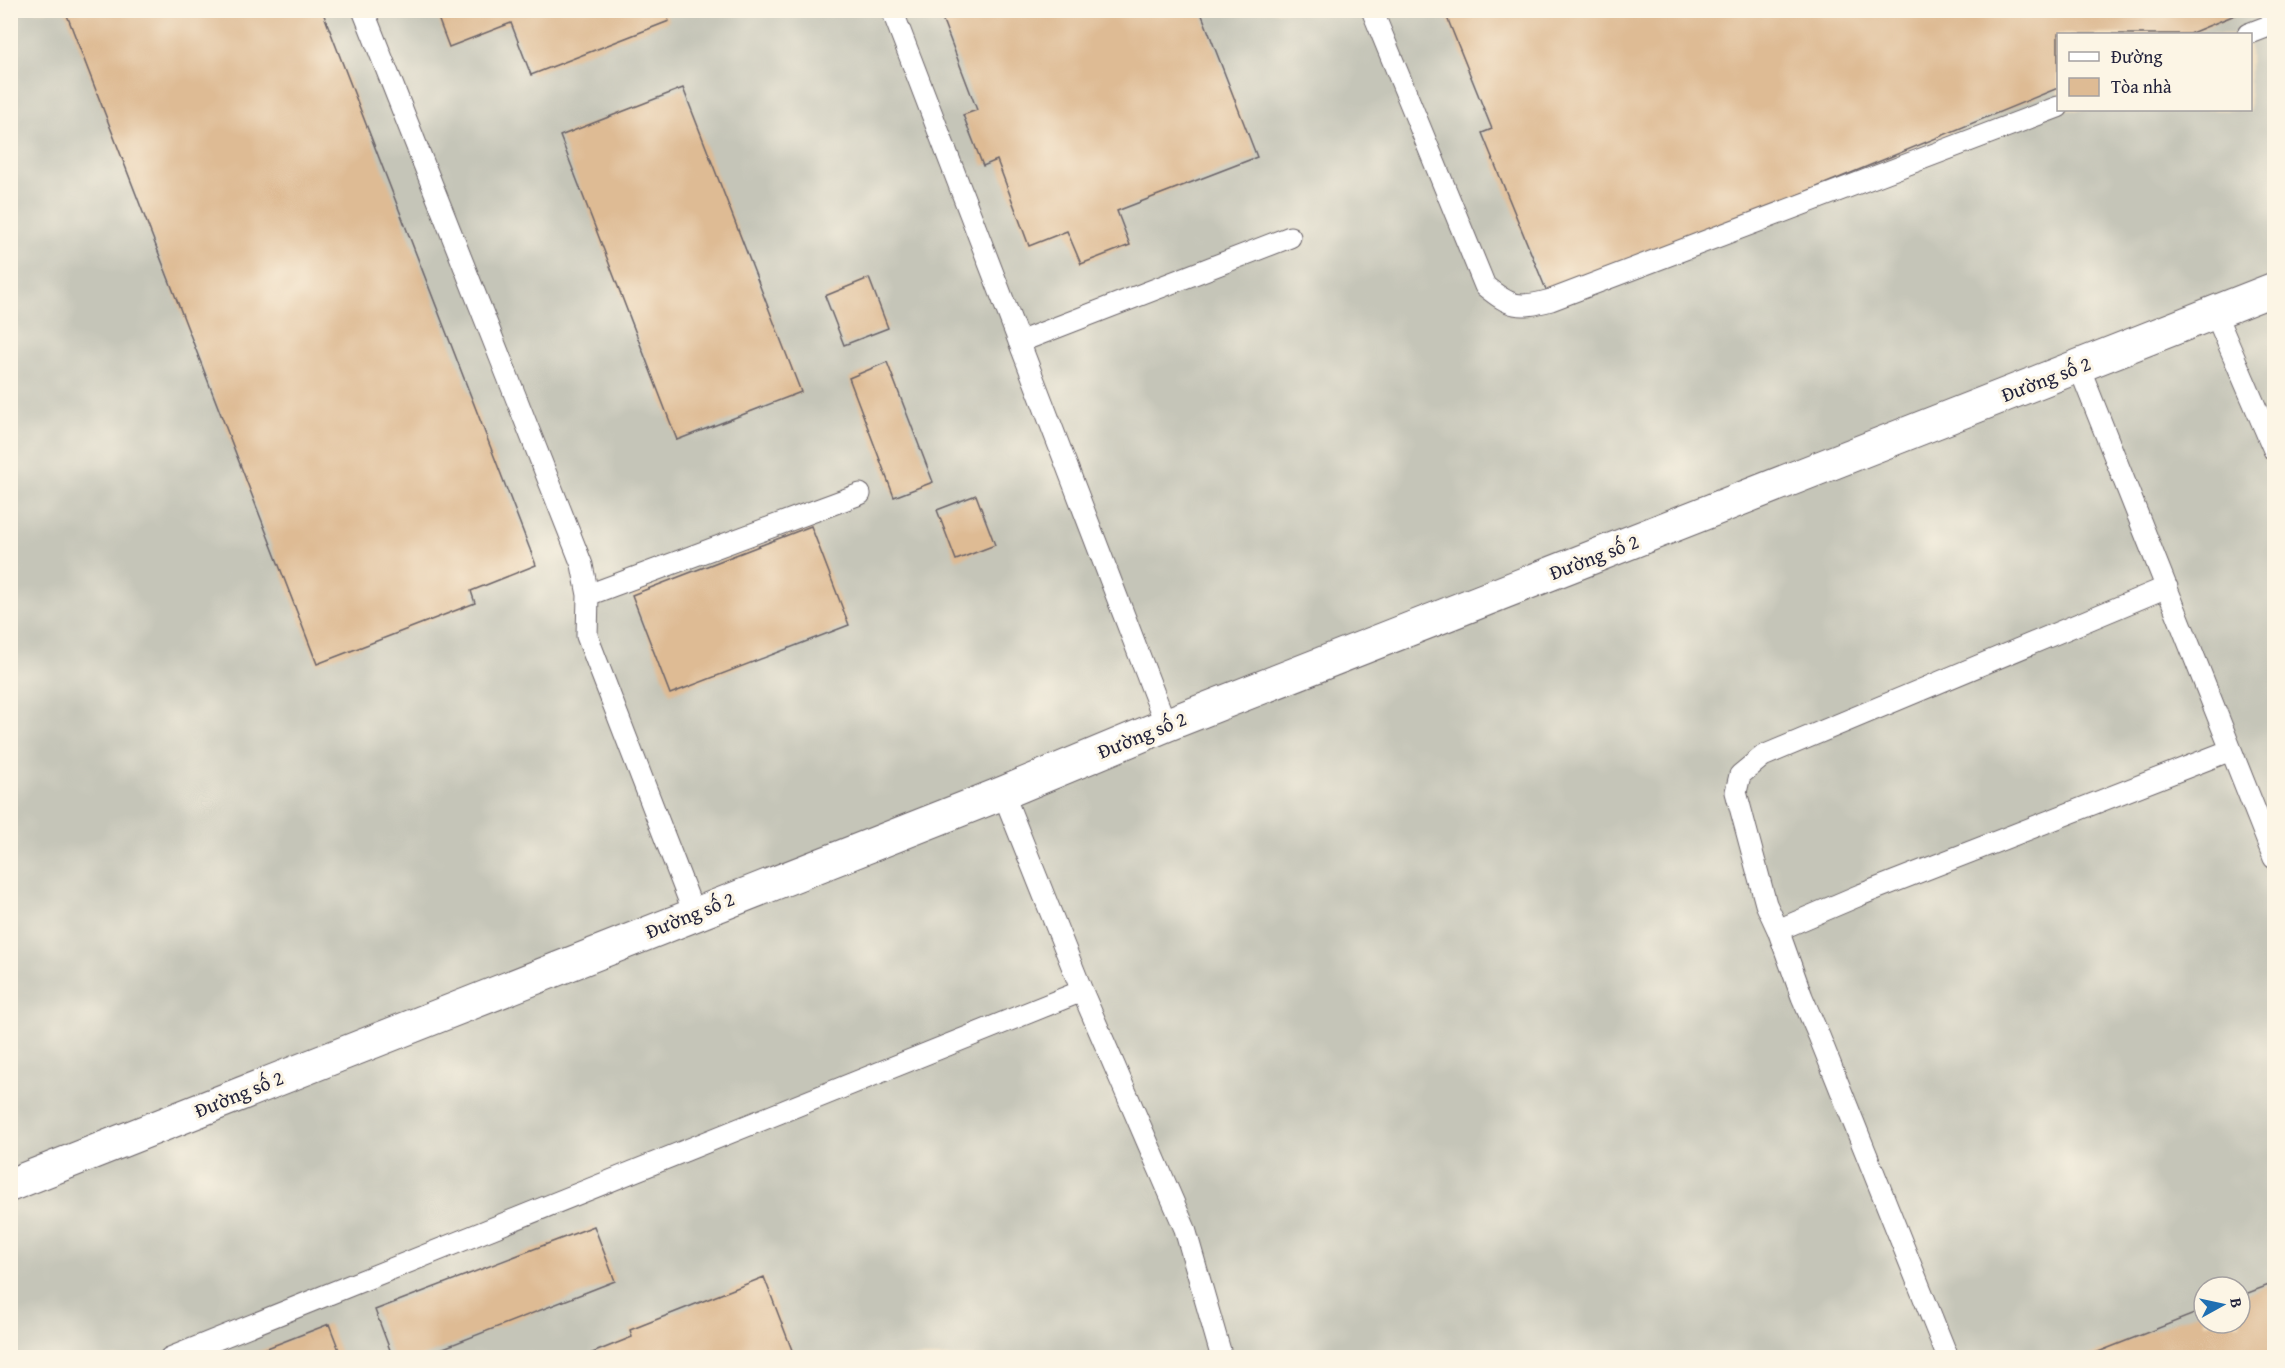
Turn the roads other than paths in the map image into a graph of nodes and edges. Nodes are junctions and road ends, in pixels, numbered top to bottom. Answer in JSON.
{"nodes":[{"id":1,"x":363,"y":10,"type":"edge"},
{"id":2,"x":892,"y":10,"type":"edge"},
{"id":3,"x":1372,"y":10,"type":"edge"},
{"id":4,"x":2274,"y":24,"type":"edge"},
{"id":5,"x":2251,"y":33,"type":"edge"},
{"id":6,"x":2057,"y":107,"type":"edge"},
{"id":7,"x":1290,"y":237,"type":"dead end"},
{"id":8,"x":2274,"y":289,"type":"edge"},
{"id":9,"x":2215,"y":313,"type":"junction"},
{"id":10,"x":1019,"y":342,"type":"junction"},
{"id":11,"x":2079,"y":367,"type":"junction"},
{"id":12,"x":2274,"y":450,"type":"edge"},
{"id":13,"x":860,"y":494,"type":"dead end"},
{"id":14,"x":2167,"y":587,"type":"junction"},
{"id":15,"x":588,"y":595,"type":"junction"},
{"id":16,"x":1166,"y":725,"type":"junction"},
{"id":17,"x":2231,"y":750,"type":"junction"},
{"id":18,"x":1003,"y":793,"type":"junction"},
{"id":19,"x":2274,"y":858,"type":"edge"},
{"id":20,"x":694,"y":913,"type":"junction"},
{"id":21,"x":1778,"y":930,"type":"junction"},
{"id":22,"x":1082,"y":991,"type":"junction"},
{"id":23,"x":10,"y":1185,"type":"edge"},
{"id":24,"x":170,"y":1358,"type":"edge"},
{"id":25,"x":1222,"y":1358,"type":"edge"},
{"id":26,"x":1948,"y":1358,"type":"edge"}],
"edges":[{"from":1,"to":15,"type":"lane"},
{"from":2,"to":10,"type":"lane"},
{"from":3,"to":6,"type":"lane"},
{"from":4,"to":5,"type":"lane"},
{"from":7,"to":10,"type":"lane"},
{"from":8,"to":9,"type":"street","name":"Đường số 2"},
{"from":9,"to":11,"type":"street","name":"Đường số 2"},
{"from":9,"to":12,"type":"lane"},
{"from":10,"to":16,"type":"lane"},
{"from":11,"to":14,"type":"lane"},
{"from":11,"to":16,"type":"street","name":"Đường số 2"},
{"from":13,"to":15,"type":"lane"},
{"from":14,"to":17,"type":"lane"},
{"from":14,"to":21,"type":"lane"},
{"from":15,"to":20,"type":"lane"},
{"from":16,"to":18,"type":"street","name":"Đường số 2"},
{"from":17,"to":19,"type":"lane"},
{"from":17,"to":21,"type":"lane"},
{"from":18,"to":20,"type":"street","name":"Đường số 2"},
{"from":18,"to":22,"type":"lane"},
{"from":20,"to":23,"type":"street","name":"Đường số 2"},
{"from":21,"to":26,"type":"lane"},
{"from":22,"to":24,"type":"lane"},
{"from":22,"to":25,"type":"lane"}]}
